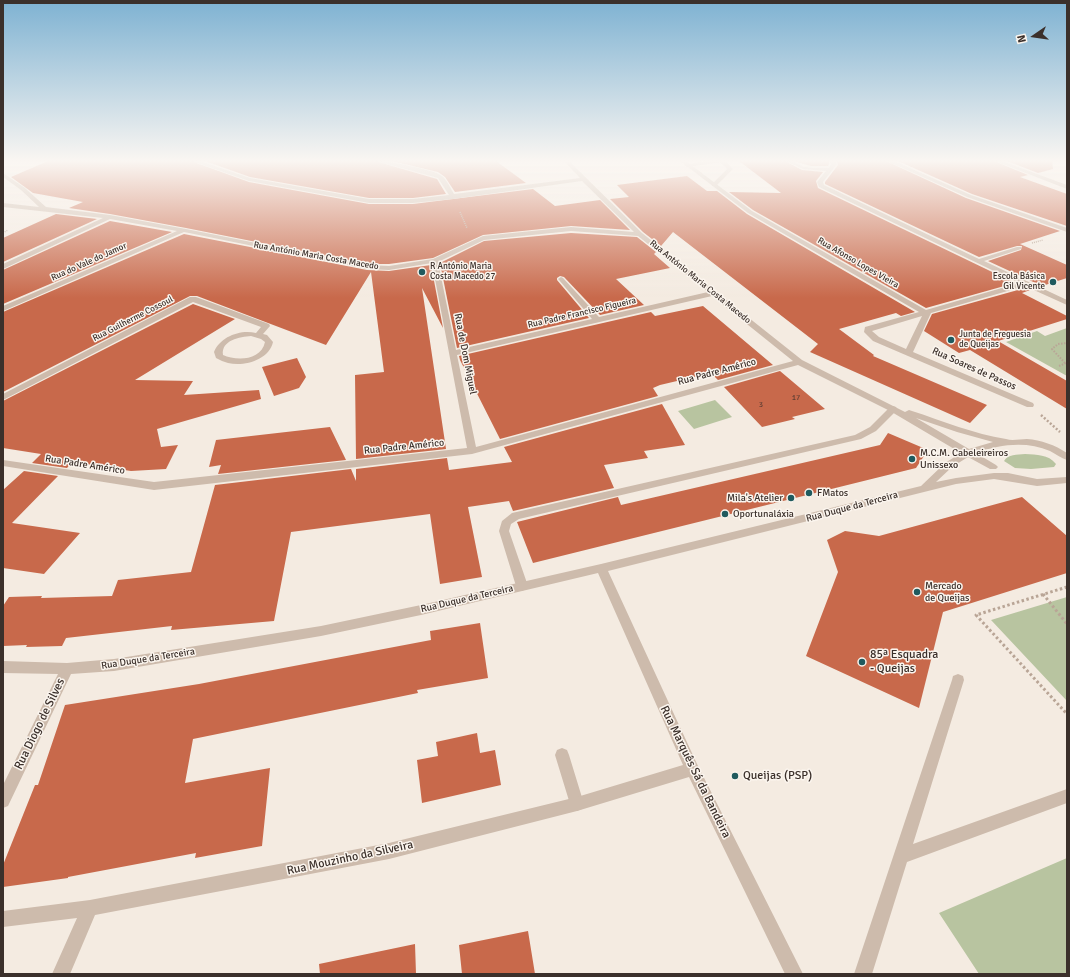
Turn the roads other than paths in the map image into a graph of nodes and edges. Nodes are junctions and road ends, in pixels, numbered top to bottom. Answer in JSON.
{"nodes":[{"id":1,"x":25,"y":207,"type":"edge"},
{"id":2,"x":611,"y":207,"type":"edge"},
{"id":3,"x":743,"y":207,"type":"edge"},
{"id":4,"x":864,"y":207,"type":"edge"},
{"id":5,"x":1000,"y":207,"type":"edge"},
{"id":6,"x":44,"y":208,"type":"joint"},
{"id":7,"x":110,"y":217,"type":"junction"},
{"id":8,"x":1067,"y":230,"type":"edge"},
{"id":9,"x":182,"y":231,"type":"junction"},
{"id":10,"x":640,"y":234,"type":"junction"},
{"id":11,"x":1018,"y":248,"type":"dead end"},
{"id":12,"x":435,"y":261,"type":"junction"},
{"id":13,"x":978,"y":261,"type":"junction"},
{"id":14,"x":3,"y":267,"type":"edge"},
{"id":15,"x":561,"y":279,"type":"dead end"},
{"id":16,"x":1026,"y":283,"type":"junction"},
{"id":17,"x":714,"y":293,"type":"junction"},
{"id":18,"x":1067,"y":303,"type":"edge"},
{"id":19,"x":3,"y":309,"type":"edge"},
{"id":20,"x":927,"y":313,"type":"junction"},
{"id":21,"x":597,"y":320,"type":"junction"},
{"id":22,"x":258,"y":335,"type":"junction"},
{"id":23,"x":910,"y":352,"type":"junction"},
{"id":24,"x":454,"y":353,"type":"junction"},
{"id":25,"x":799,"y":362,"type":"junction"},
{"id":26,"x":3,"y":397,"type":"edge"},
{"id":27,"x":1030,"y":406,"type":"road end"},
{"id":28,"x":893,"y":408,"type":"junction"},
{"id":29,"x":1006,"y":442,"type":"junction"},
{"id":30,"x":1051,"y":447,"type":"junction"},
{"id":31,"x":985,"y":448,"type":"junction"},
{"id":32,"x":1067,"y":448,"type":"edge"},
{"id":33,"x":472,"y":451,"type":"junction"},
{"id":34,"x":967,"y":453,"type":"junction"},
{"id":35,"x":1067,"y":457,"type":"edge"},
{"id":36,"x":5,"y":466,"type":"edge"},
{"id":37,"x":993,"y":467,"type":"junction"},
{"id":38,"x":1014,"y":478,"type":"junction"},
{"id":39,"x":1067,"y":480,"type":"edge"},
{"id":40,"x":924,"y":488,"type":"junction"},
{"id":41,"x":601,"y":568,"type":"junction"},
{"id":42,"x":522,"y":586,"type":"junction"},
{"id":43,"x":3,"y":667,"type":"edge"},
{"id":44,"x":66,"y":669,"type":"junction"},
{"id":45,"x":958,"y":680,"type":"dead end"},
{"id":46,"x":562,"y":755,"type":"dead end"},
{"id":47,"x":692,"y":769,"type":"junction"},
{"id":48,"x":1067,"y":796,"type":"edge"},
{"id":49,"x":3,"y":801,"type":"edge"},
{"id":50,"x":577,"y":804,"type":"junction"},
{"id":51,"x":901,"y":856,"type":"junction"},
{"id":52,"x":90,"y":908,"type":"junction"},
{"id":53,"x":3,"y":919,"type":"edge"},
{"id":54,"x":61,"y":974,"type":"edge"},
{"id":55,"x":794,"y":974,"type":"edge"},
{"id":56,"x":863,"y":974,"type":"edge"}],
"edges":[{"from":1,"to":6,"type":"street","name":"Rua António Maria Costa Macedo"},
{"from":2,"to":10,"type":"street"},
{"from":3,"to":20,"type":"street","name":"Rua Afonso Lopes Vieira"},
{"from":4,"to":13,"type":"street"},
{"from":5,"to":8,"type":"street"},
{"from":6,"to":7,"type":"street","name":"Rua António Maria Costa Macedo"},
{"from":7,"to":9,"type":"street","name":"Rua António Maria Costa Macedo"},
{"from":7,"to":14,"type":"street"},
{"from":9,"to":12,"type":"street","name":"Rua António Maria Costa Macedo"},
{"from":9,"to":19,"type":"street","name":"Rua do Vale do Jamor"},
{"from":10,"to":12,"type":"street","name":"Rua António Maria Costa Macedo"},
{"from":10,"to":17,"type":"street","name":"Rua António Maria Costa Macedo"},
{"from":11,"to":13,"type":"street"},
{"from":12,"to":24,"type":"street","name":"Rua de Dom Miguel"},
{"from":13,"to":16,"type":"street"},
{"from":15,"to":21,"type":"street"},
{"from":16,"to":18,"type":"street"},
{"from":16,"to":20,"type":"street","name":"Rua Soares de Passos"},
{"from":17,"to":21,"type":"street","name":"Rua Padre Francisco Figueira"},
{"from":17,"to":25,"type":"street","name":"Rua António Maria Costa Macedo"},
{"from":20,"to":23,"type":"street"},
{"from":20,"to":23,"type":"street","name":"Rua Soares de Passos"},
{"from":21,"to":24,"type":"street","name":"Rua Padre Francisco Figueira"},
{"from":22,"to":22,"type":"street"},
{"from":22,"to":26,"type":"street","name":"Rua Guilherme Cossoul"},
{"from":23,"to":27,"type":"street","name":"Rua Soares de Passos"},
{"from":24,"to":33,"type":"street","name":"Rua de Dom Miguel"},
{"from":25,"to":28,"type":"street","name":"Rua António Maria Costa Macedo"},
{"from":25,"to":33,"type":"street","name":"Rua Padre Américo"},
{"from":28,"to":29,"type":"street","name":"Rua António Maria Costa Macedo"},
{"from":28,"to":34,"type":"street","name":"Rua António Maria Costa Macedo"},
{"from":28,"to":42,"type":"street"},
{"from":29,"to":30,"type":"street"},
{"from":29,"to":31,"type":"street","name":"Rua Duque da Terceira"},
{"from":30,"to":32,"type":"street"},
{"from":30,"to":35,"type":"street"},
{"from":31,"to":34,"type":"street","name":"Rua Duque da Terceira"},
{"from":31,"to":37,"type":"street"},
{"from":33,"to":36,"type":"street","name":"Rua Padre Américo"},
{"from":34,"to":37,"type":"street","name":"Rua António Maria Costa Macedo"},
{"from":34,"to":40,"type":"street","name":"Rua Duque da Terceira"},
{"from":37,"to":38,"type":"street","name":"Rua António Maria Costa Macedo"},
{"from":38,"to":39,"type":"street","name":"Rua Duque da Terceira"},
{"from":38,"to":40,"type":"street","name":"Rua Duque da Terceira"},
{"from":40,"to":41,"type":"street","name":"Rua Duque da Terceira"},
{"from":41,"to":42,"type":"street","name":"Rua Duque da Terceira"},
{"from":41,"to":47,"type":"street","name":"Rua Marquês Sá da Bandeira"},
{"from":42,"to":44,"type":"street","name":"Rua Duque da Terceira"},
{"from":43,"to":44,"type":"street","name":"Rua Duque da Terceira"},
{"from":44,"to":49,"type":"street","name":"Rua Diogo de Silves"},
{"from":45,"to":51,"type":"street"},
{"from":46,"to":50,"type":"street"},
{"from":47,"to":50,"type":"street","name":"Rua Mouzinho da Silveira"},
{"from":47,"to":55,"type":"street","name":"Rua Marquês Sá da Bandeira"},
{"from":48,"to":51,"type":"street"},
{"from":50,"to":52,"type":"street","name":"Rua Mouzinho da Silveira"},
{"from":51,"to":56,"type":"street"},
{"from":52,"to":53,"type":"street","name":"Rua Mouzinho da Silveira"},
{"from":52,"to":54,"type":"street"}]}
